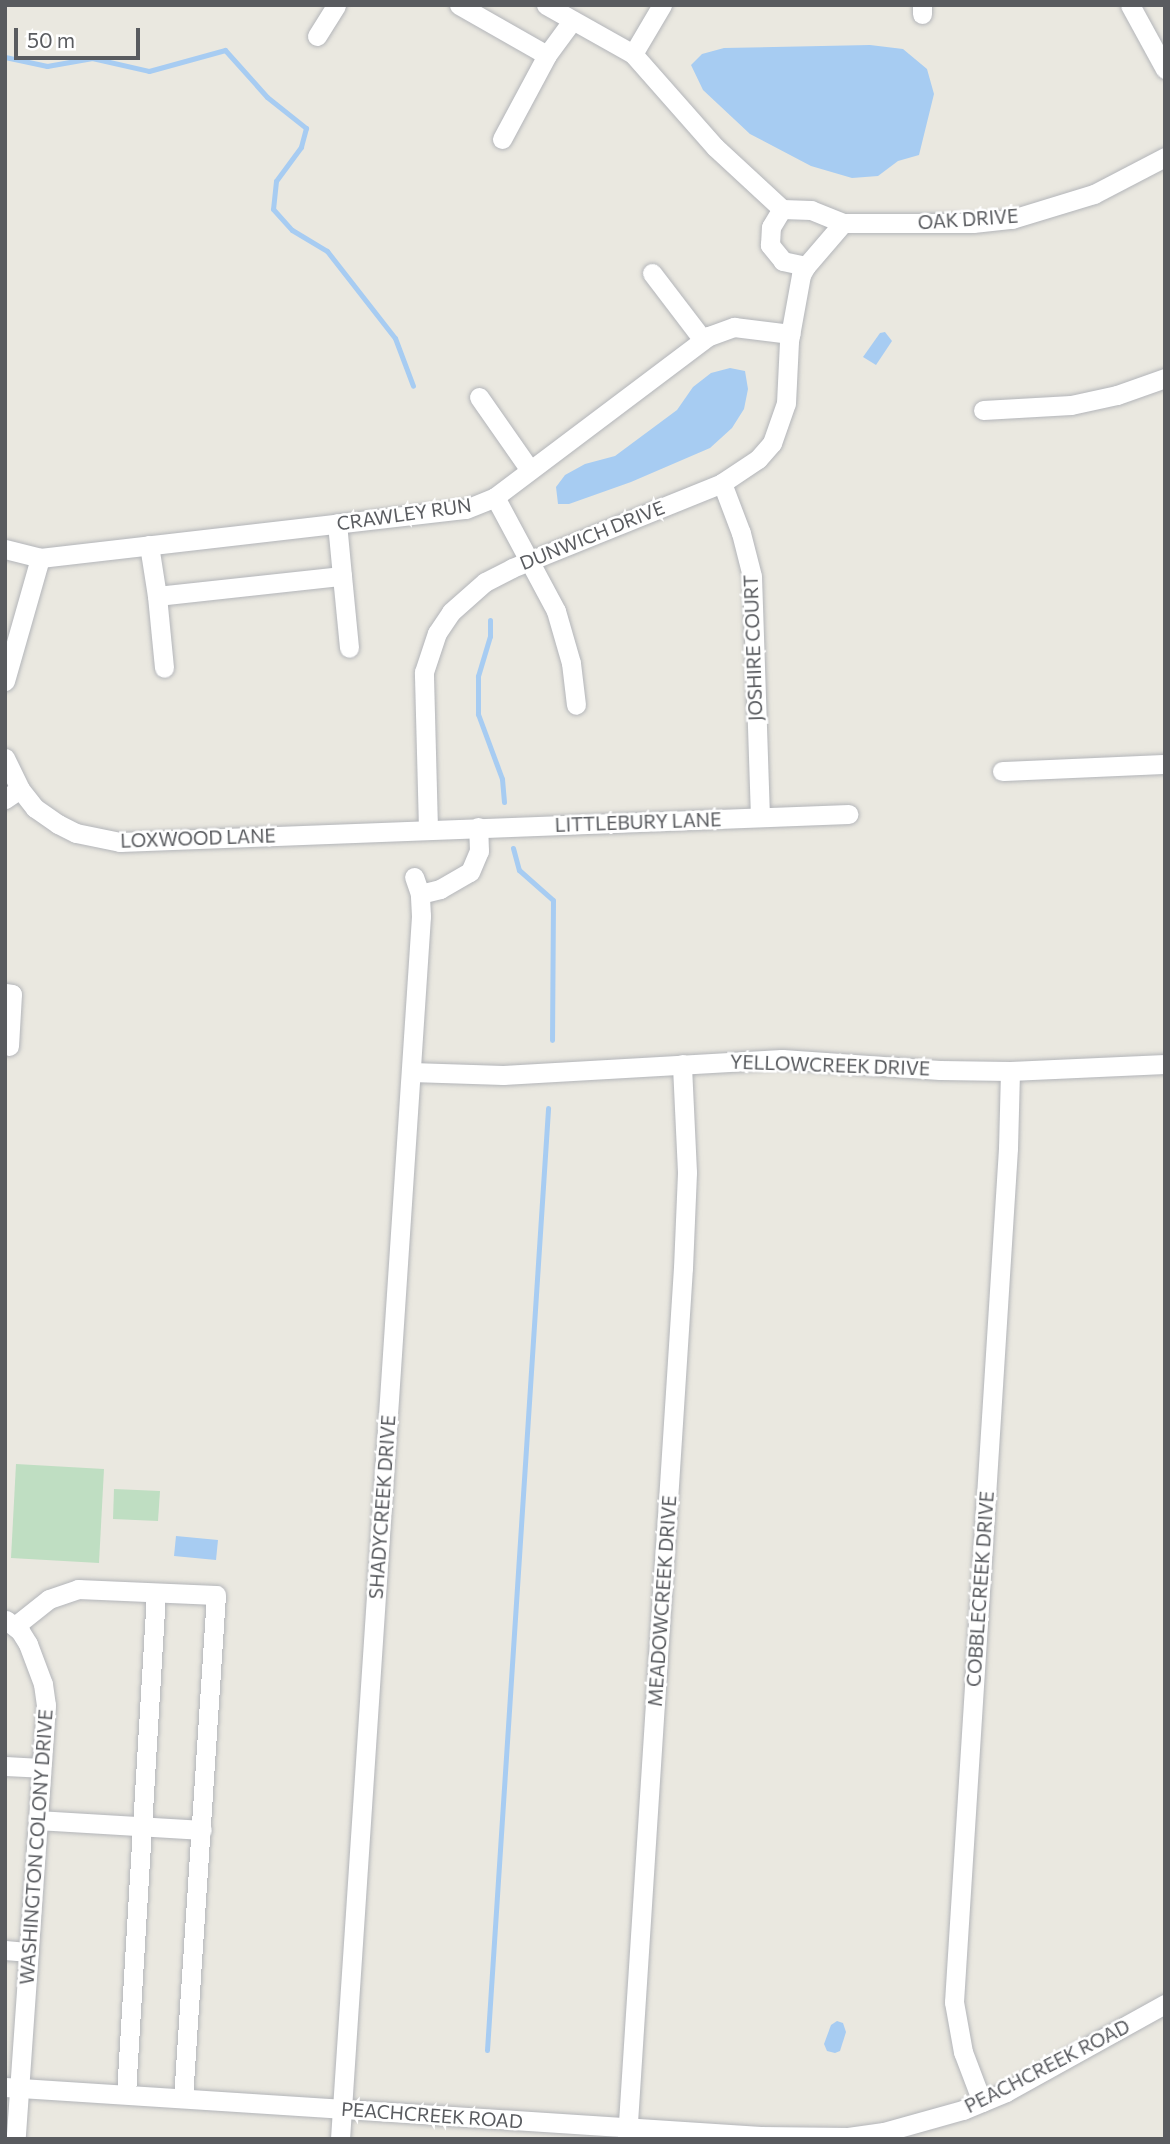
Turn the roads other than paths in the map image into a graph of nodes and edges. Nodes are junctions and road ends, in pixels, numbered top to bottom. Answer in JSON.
{"nodes":[{"id":1,"x":336,"y":5,"type":"edge"},
{"id":2,"x":460,"y":5,"type":"edge"},
{"id":3,"x":546,"y":5,"type":"edge"},
{"id":4,"x":662,"y":5,"type":"edge"},
{"id":5,"x":1130,"y":5,"type":"edge"},
{"id":6,"x":572,"y":21,"type":"junction"},
{"id":7,"x":317,"y":36,"type":"dead end"},
{"id":8,"x":633,"y":54,"type":"junction"},
{"id":9,"x":547,"y":55,"type":"junction"},
{"id":10,"x":1165,"y":69,"type":"edge"},
{"id":11,"x":502,"y":139,"type":"dead end"},
{"id":12,"x":1165,"y":158,"type":"edge"},
{"id":13,"x":782,"y":209,"type":"junction"},
{"id":14,"x":843,"y":223,"type":"junction"},
{"id":15,"x":806,"y":266,"type":"junction"},
{"id":16,"x":652,"y":273,"type":"dead end"},
{"id":17,"x":790,"y":334,"type":"junction"},
{"id":18,"x":703,"y":340,"type":"junction"},
{"id":19,"x":1165,"y":378,"type":"edge"},
{"id":20,"x":479,"y":397,"type":"dead end"},
{"id":21,"x":983,"y":410,"type":"dead end"},
{"id":22,"x":530,"y":470,"type":"junction"},
{"id":23,"x":722,"y":483,"type":"junction"},
{"id":24,"x":495,"y":497,"type":"junction"},
{"id":25,"x":337,"y":523,"type":"junction"},
{"id":26,"x":149,"y":545,"type":"junction"},
{"id":27,"x":5,"y":549,"type":"edge"},
{"id":28,"x":40,"y":558,"type":"junction"},
{"id":29,"x":528,"y":561,"type":"junction"},
{"id":30,"x":342,"y":576,"type":"junction"},
{"id":31,"x":157,"y":596,"type":"junction"},
{"id":32,"x":349,"y":648,"type":"dead end"},
{"id":33,"x":164,"y":668,"type":"dead end"},
{"id":34,"x":5,"y":681,"type":"edge"},
{"id":35,"x":576,"y":705,"type":"dead end"},
{"id":36,"x":5,"y":758,"type":"edge"},
{"id":37,"x":1165,"y":764,"type":"edge"},
{"id":38,"x":1002,"y":771,"type":"dead end"},
{"id":39,"x":12,"y":794,"type":"edge"},
{"id":40,"x":848,"y":814,"type":"dead end"},
{"id":41,"x":760,"y":817,"type":"junction"},
{"id":42,"x":478,"y":828,"type":"junction"},
{"id":43,"x":428,"y":830,"type":"junction"},
{"id":44,"x":5,"y":993,"type":"edge"},
{"id":45,"x":9,"y":1046,"type":"dead end"},
{"id":46,"x":682,"y":1063,"type":"junction"},
{"id":47,"x":1165,"y":1064,"type":"edge"},
{"id":48,"x":1010,"y":1071,"type":"junction"},
{"id":49,"x":411,"y":1072,"type":"junction"},
{"id":50,"x":156,"y":1593,"type":"junction"},
{"id":51,"x":10,"y":1623,"type":"edge"},
{"id":52,"x":5,"y":1766,"type":"edge"},
{"id":53,"x":41,"y":1768,"type":"junction"},
{"id":54,"x":38,"y":1821,"type":"junction"},
{"id":55,"x":141,"y":1825,"type":"junction"},
{"id":56,"x":202,"y":1830,"type":"junction"},
{"id":57,"x":5,"y":1950,"type":"edge"},
{"id":58,"x":29,"y":1952,"type":"junction"},
{"id":59,"x":1165,"y":2004,"type":"edge"},
{"id":60,"x":12,"y":2087,"type":"edge"},
{"id":61,"x":126,"y":2094,"type":"junction"},
{"id":62,"x":183,"y":2098,"type":"junction"},
{"id":63,"x":982,"y":2102,"type":"junction"},
{"id":64,"x":342,"y":2110,"type":"junction"},
{"id":65,"x":627,"y":2133,"type":"edge"},
{"id":66,"x":16,"y":2139,"type":"edge"},
{"id":67,"x":340,"y":2139,"type":"edge"}],
"edges":[{"from":1,"to":7,"type":"street"},
{"from":2,"to":9,"type":"street"},
{"from":3,"to":6,"type":"street"},
{"from":4,"to":8,"type":"street"},
{"from":5,"to":10,"type":"street"},
{"from":6,"to":8,"type":"street"},
{"from":6,"to":9,"type":"street"},
{"from":8,"to":13,"type":"street"},
{"from":9,"to":11,"type":"street"},
{"from":12,"to":14,"type":"street","name":"OAK DRIVE"},
{"from":13,"to":14,"type":"street","name":"OAK DRIVE"},
{"from":13,"to":15,"type":"street"},
{"from":14,"to":15,"type":"street"},
{"from":15,"to":17,"type":"street","name":"DUNWICH DRIVE"},
{"from":16,"to":18,"type":"street"},
{"from":17,"to":18,"type":"street","name":"CRAWLEY RUN"},
{"from":17,"to":23,"type":"street","name":"DUNWICH DRIVE"},
{"from":18,"to":22,"type":"street","name":"CRAWLEY RUN"},
{"from":19,"to":21,"type":"street"},
{"from":20,"to":22,"type":"street"},
{"from":22,"to":24,"type":"street","name":"CRAWLEY RUN"},
{"from":23,"to":29,"type":"street","name":"DUNWICH DRIVE"},
{"from":23,"to":41,"type":"street","name":"JOSHIRE COURT"},
{"from":24,"to":25,"type":"street","name":"CRAWLEY RUN"},
{"from":24,"to":29,"type":"street"},
{"from":25,"to":26,"type":"street","name":"CRAWLEY RUN"},
{"from":25,"to":30,"type":"street"},
{"from":26,"to":28,"type":"street","name":"CRAWLEY RUN"},
{"from":26,"to":31,"type":"street"},
{"from":27,"to":28,"type":"street","name":"CRAWLEY RUN"},
{"from":28,"to":34,"type":"street"},
{"from":29,"to":35,"type":"street"},
{"from":29,"to":43,"type":"street","name":"DUNWICH DRIVE"},
{"from":30,"to":31,"type":"street"},
{"from":30,"to":32,"type":"street"},
{"from":31,"to":33,"type":"street"},
{"from":36,"to":39,"type":"street","name":"LOXWOOD LANE"},
{"from":37,"to":38,"type":"street"},
{"from":39,"to":43,"type":"street","name":"LOXWOOD LANE"},
{"from":40,"to":41,"type":"street","name":"LITTLEBURY LANE"},
{"from":41,"to":42,"type":"street","name":"LITTLEBURY LANE"},
{"from":42,"to":43,"type":"street","name":"LITTLEBURY LANE"},
{"from":42,"to":49,"type":"street","name":"SHADYCREEK DRIVE"},
{"from":44,"to":45,"type":"street"},
{"from":46,"to":48,"type":"street","name":"YELLOWCREEK DRIVE"},
{"from":46,"to":49,"type":"street","name":"YELLOWCREEK DRIVE"},
{"from":46,"to":65,"type":"street","name":"MEADOWCREEK DRIVE"},
{"from":47,"to":48,"type":"street","name":"YELLOWCREEK DRIVE"},
{"from":48,"to":63,"type":"street","name":"COBBLECREEK DRIVE"},
{"from":49,"to":64,"type":"street","name":"SHADYCREEK DRIVE"},
{"from":50,"to":51,"type":"street"},
{"from":50,"to":55,"type":"street"},
{"from":50,"to":56,"type":"street"},
{"from":51,"to":53,"type":"street","name":"WASHINGTON COLONY DRIVE"},
{"from":52,"to":53,"type":"street"},
{"from":53,"to":54,"type":"street","name":"WASHINGTON COLONY DRIVE"},
{"from":54,"to":55,"type":"street"},
{"from":54,"to":58,"type":"street","name":"WASHINGTON COLONY DRIVE"},
{"from":55,"to":56,"type":"street"},
{"from":55,"to":61,"type":"street"},
{"from":56,"to":62,"type":"street"},
{"from":57,"to":58,"type":"street"},
{"from":58,"to":60,"type":"street","name":"WASHINGTON COLONY DRIVE"},
{"from":59,"to":63,"type":"street","name":"PEACHCREEK ROAD"},
{"from":60,"to":61,"type":"street","name":"PEACHCREEK ROAD"},
{"from":60,"to":66,"type":"street","name":"WASHINGTON COLONY DRIVE"},
{"from":61,"to":62,"type":"street","name":"PEACHCREEK ROAD"},
{"from":62,"to":64,"type":"street","name":"PEACHCREEK ROAD"},
{"from":63,"to":65,"type":"street","name":"PEACHCREEK ROAD"},
{"from":64,"to":65,"type":"street","name":"PEACHCREEK ROAD"},
{"from":64,"to":67,"type":"street","name":"SHADYCREEK DRIVE"}]}
